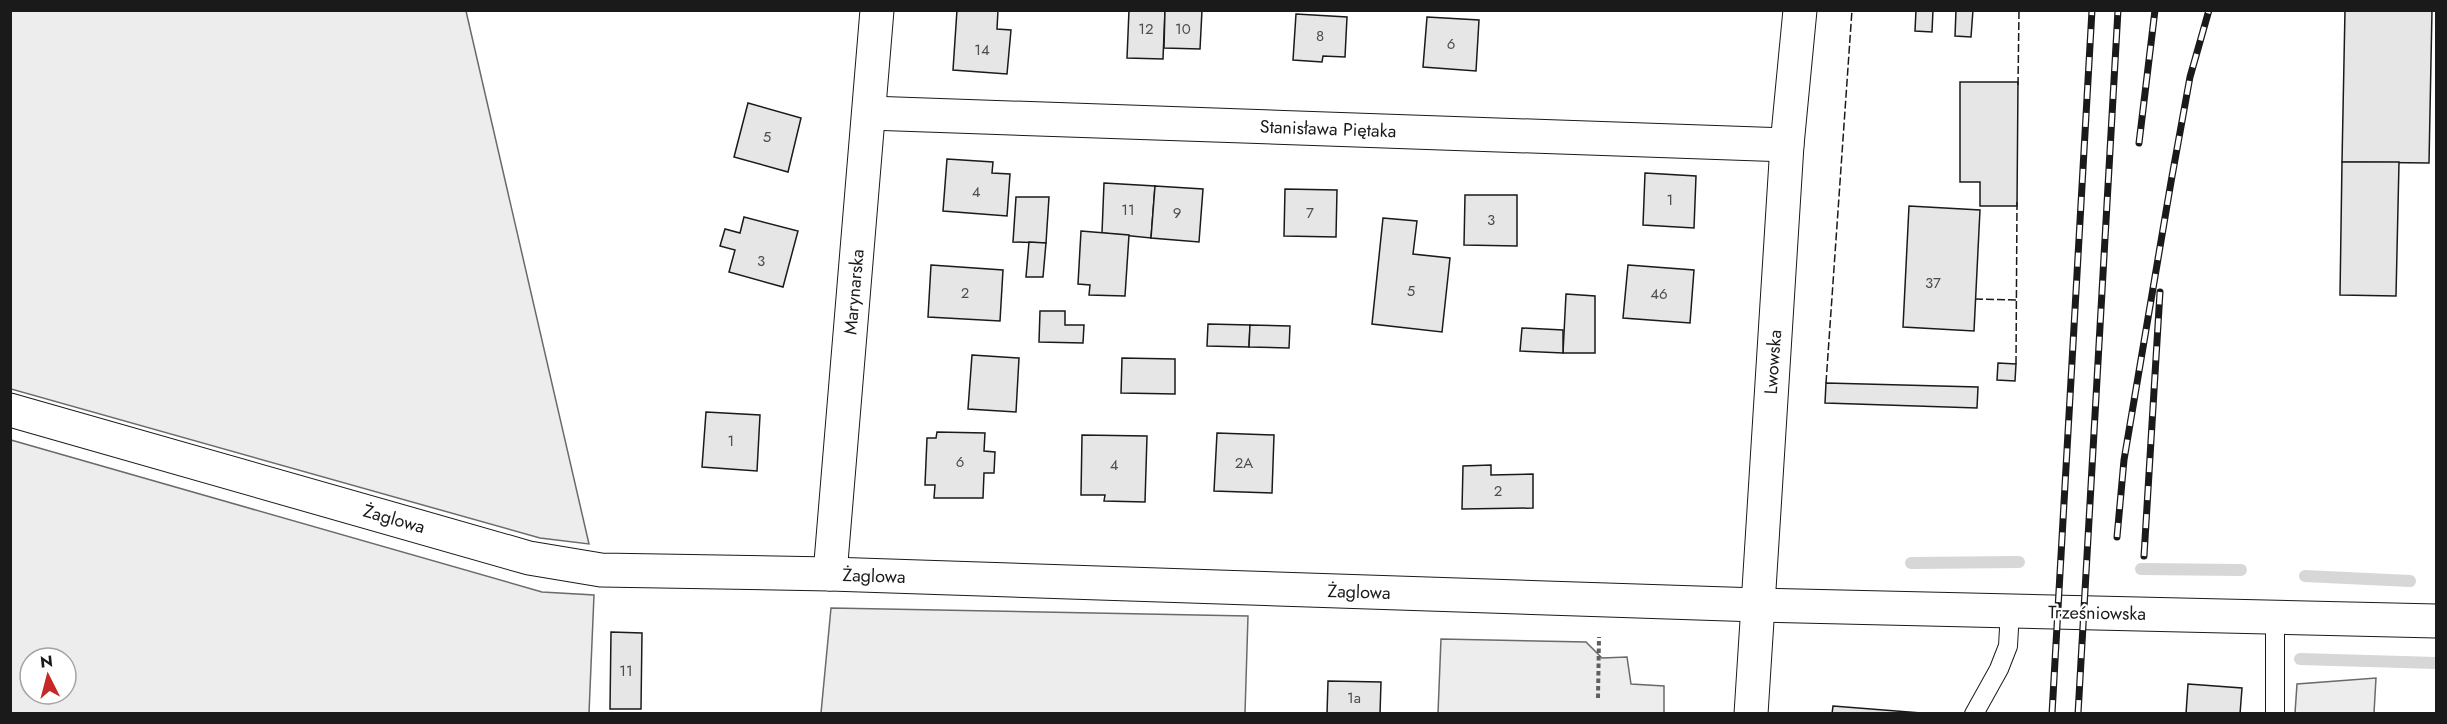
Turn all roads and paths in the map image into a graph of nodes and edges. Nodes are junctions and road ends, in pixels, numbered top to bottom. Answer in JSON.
{"nodes":[{"id":1,"x":877,"y":10,"type":"edge"},
{"id":2,"x":1800,"y":10,"type":"edge"},
{"id":3,"x":869,"y":113,"type":"junction"},
{"id":4,"x":1787,"y":145,"type":"junction"},
{"id":5,"x":10,"y":410,"type":"edge"},
{"id":6,"x":830,"y":574,"type":"junction"},
{"id":7,"x":1758,"y":605,"type":"junction"},
{"id":8,"x":2010,"y":611,"type":"junction"},
{"id":9,"x":2274,"y":617,"type":"junction"},
{"id":10,"x":2436,"y":621,"type":"edge"},
{"id":11,"x":1599,"y":627,"type":"dead end"},
{"id":12,"x":1598,"y":698,"type":"dead end"},
{"id":13,"x":1751,"y":714,"type":"edge"},
{"id":14,"x":1974,"y":714,"type":"edge"},
{"id":15,"x":2275,"y":714,"type":"edge"}],
"edges":[{"from":1,"to":3,"type":"street","name":"Marynarska"},
{"from":2,"to":4,"type":"street","name":"Lwowska"},
{"from":3,"to":4,"type":"street","name":"Stanisława Piętaka"},
{"from":3,"to":6,"type":"street","name":"Marynarska"},
{"from":4,"to":7,"type":"street","name":"Lwowska"},
{"from":5,"to":6,"type":"street","name":"Żaglowa"},
{"from":6,"to":7,"type":"street","name":"Żaglowa"},
{"from":7,"to":8,"type":"street","name":"Trześniowska"},
{"from":7,"to":13,"type":"street","name":"Lwowska"},
{"from":8,"to":9,"type":"street","name":"Trześniowska"},
{"from":8,"to":14,"type":"lane"},
{"from":9,"to":10,"type":"street","name":"Trześniowska"},
{"from":9,"to":15,"type":"lane"},
{"from":11,"to":12,"type":"path"}]}
